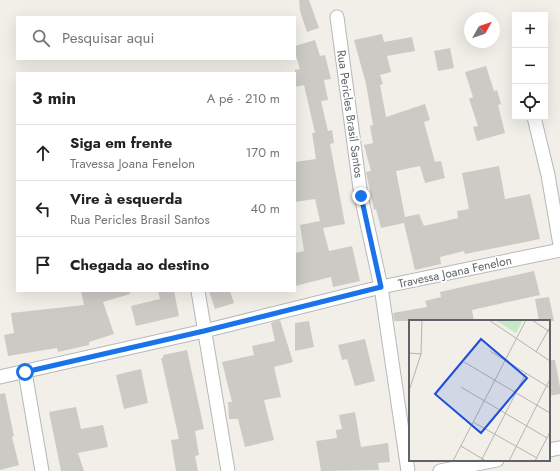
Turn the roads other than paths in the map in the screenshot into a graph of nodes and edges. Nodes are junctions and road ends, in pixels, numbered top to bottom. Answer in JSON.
{"nodes":[{"id":1,"x":337,"y":17,"type":"dead end"},
{"id":2,"x":535,"y":120,"type":"edge"},
{"id":3,"x":560,"y":245,"type":"edge"},
{"id":4,"x":560,"y":250,"type":"edge"},
{"id":5,"x":381,"y":287,"type":"junction"},
{"id":6,"x":198,"y":292,"type":"edge"},
{"id":7,"x":204,"y":331,"type":"junction"},
{"id":8,"x":25,"y":372,"type":"junction"},
{"id":9,"x":0,"y":377,"type":"edge"},
{"id":10,"x":560,"y":448,"type":"edge"},
{"id":11,"x":550,"y":450,"type":"edge"},
{"id":12,"x":492,"y":461,"type":"edge"},
{"id":13,"x":42,"y":471,"type":"edge"},
{"id":14,"x":228,"y":471,"type":"edge"},
{"id":15,"x":408,"y":471,"type":"edge"},
{"id":16,"x":440,"y":471,"type":"edge"}],
"edges":[{"from":1,"to":5,"type":"street","name":"Rua Pericles Brasil Santos"},
{"from":2,"to":3,"type":"street"},
{"from":4,"to":5,"type":"street","name":"Travessa Joana Fenelon"},
{"from":5,"to":7,"type":"street","name":"Travessa Joana Fenelon"},
{"from":5,"to":15,"type":"street","name":"Rua Pericles Brasil Santos"},
{"from":6,"to":7,"type":"street"},
{"from":7,"to":8,"type":"street","name":"Travessa Joana Fenelon"},
{"from":7,"to":14,"type":"street"},
{"from":8,"to":9,"type":"street","name":"Travessa Joana Fenelon"},
{"from":8,"to":13,"type":"street"},
{"from":10,"to":11,"type":"street"},
{"from":12,"to":16,"type":"street"}]}
